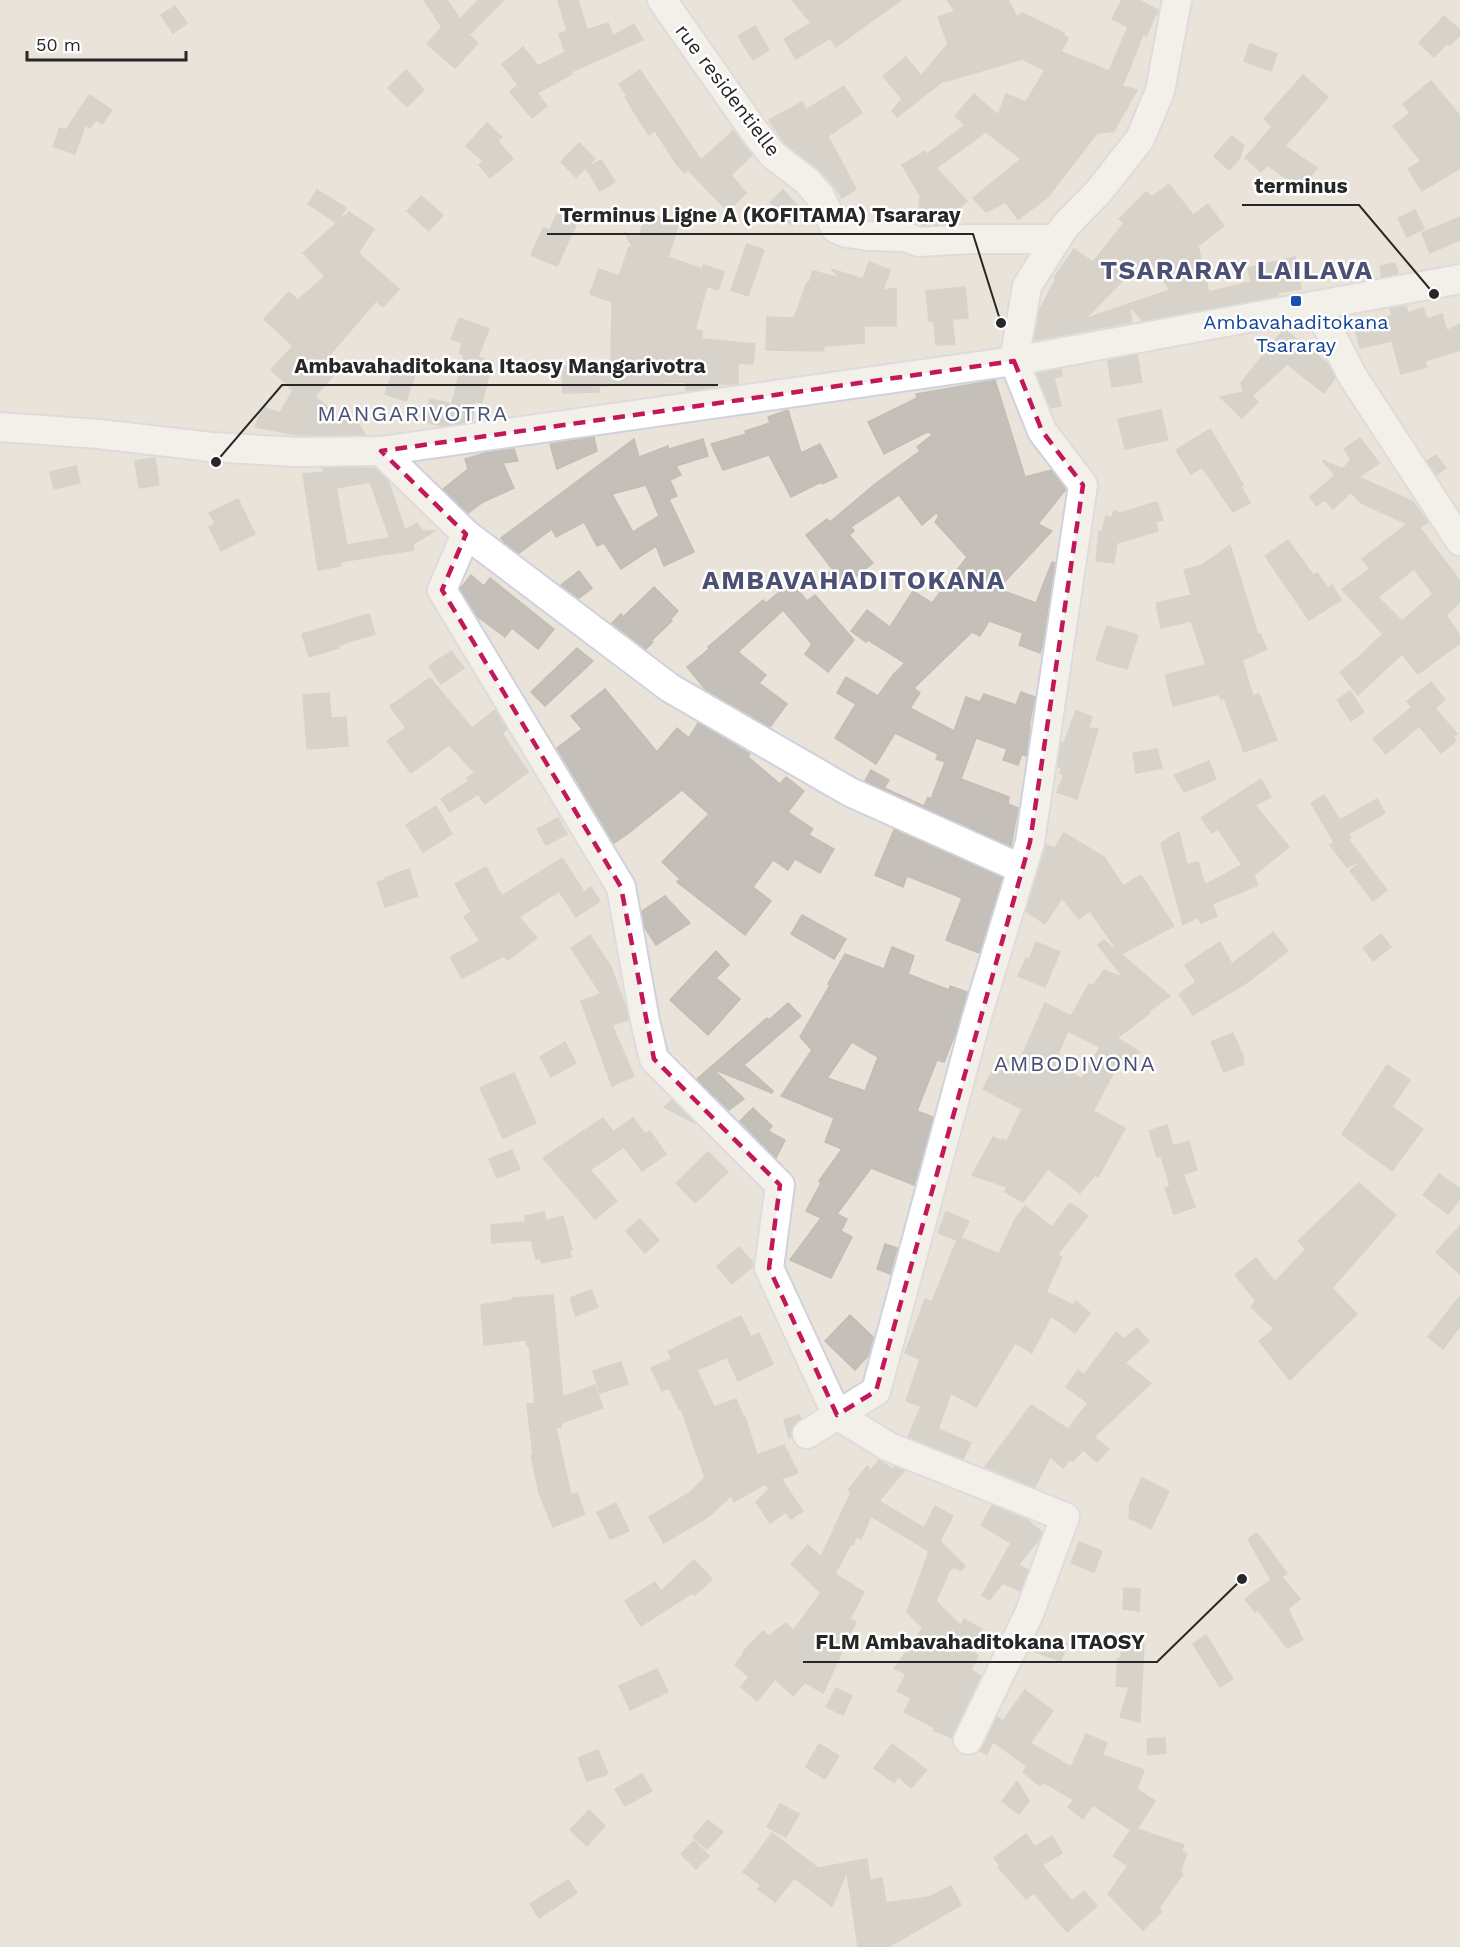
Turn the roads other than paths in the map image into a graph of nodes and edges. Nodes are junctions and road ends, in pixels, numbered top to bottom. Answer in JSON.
{"nodes":[{"id":1,"x":662,"y":0,"type":"edge"},
{"id":2,"x":1177,"y":0,"type":"edge"},
{"id":3,"x":1057,"y":239,"type":"junction"},
{"id":4,"x":1460,"y":279,"type":"edge"},
{"id":5,"x":1317,"y":307,"type":"junction"},
{"id":6,"x":1014,"y":361,"type":"junction"},
{"id":7,"x":0,"y":427,"type":"edge"},
{"id":8,"x":381,"y":451,"type":"junction"},
{"id":9,"x":466,"y":534,"type":"junction"},
{"id":10,"x":1460,"y":541,"type":"edge"},
{"id":11,"x":1022,"y":869,"type":"junction"},
{"id":12,"x":837,"y":1415,"type":"junction"},
{"id":13,"x":807,"y":1434,"type":"dead end"},
{"id":14,"x":968,"y":1740,"type":"dead end"}],
"edges":[{"from":1,"to":3,"type":"street","name":"rue residentielle"},
{"from":2,"to":3,"type":"street"},
{"from":3,"to":6,"type":"street"},
{"from":4,"to":5,"type":"street"},
{"from":5,"to":6,"type":"street"},
{"from":5,"to":10,"type":"street"},
{"from":6,"to":8,"type":"street"},
{"from":6,"to":11,"type":"street"},
{"from":7,"to":8,"type":"street"},
{"from":8,"to":9,"type":"street"},
{"from":9,"to":11,"type":"street"},
{"from":9,"to":12,"type":"street"},
{"from":11,"to":12,"type":"street"},
{"from":12,"to":13,"type":"street"},
{"from":12,"to":14,"type":"street"}]}
